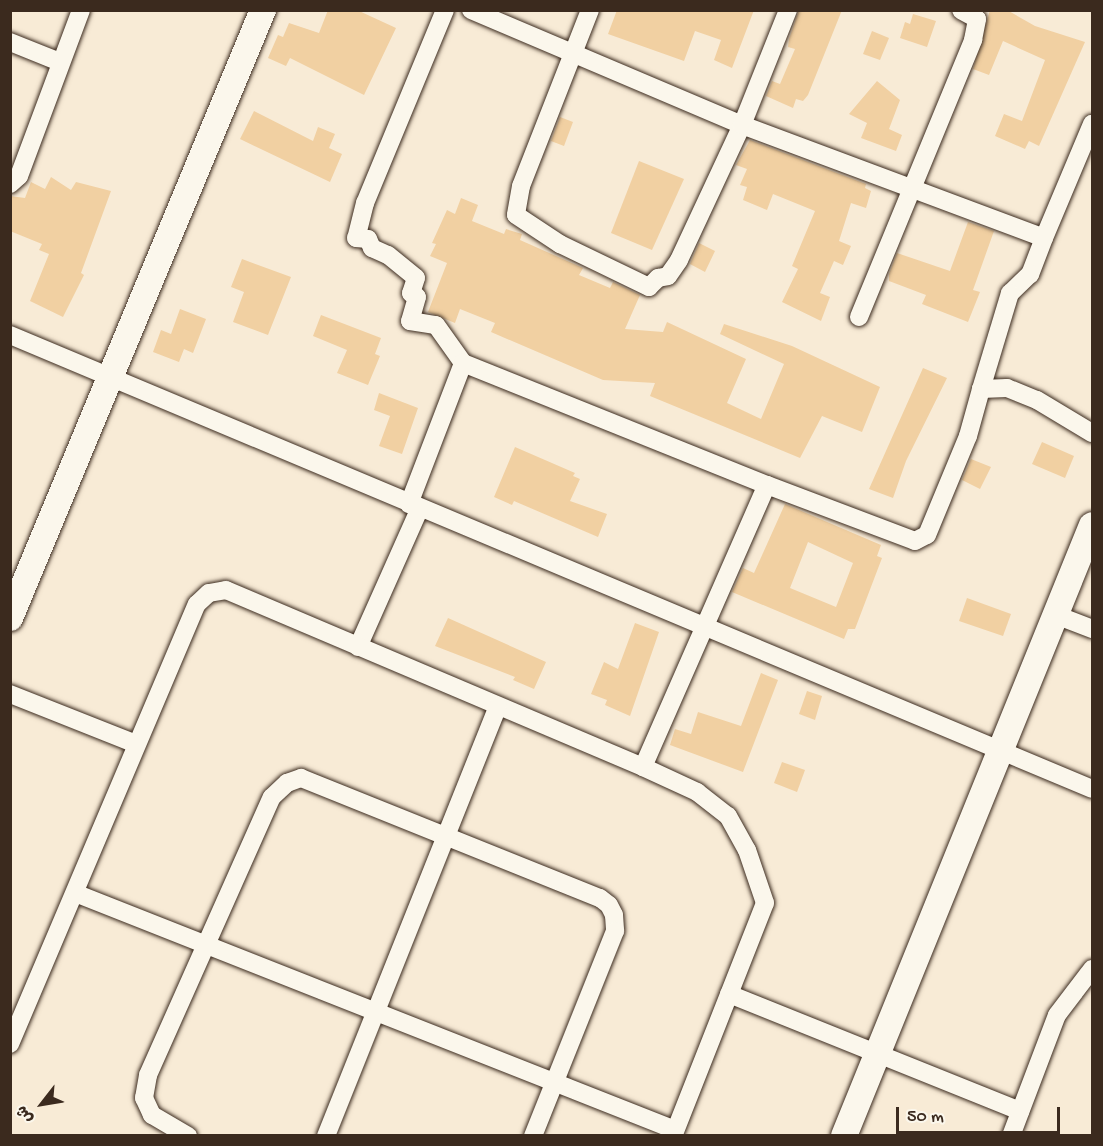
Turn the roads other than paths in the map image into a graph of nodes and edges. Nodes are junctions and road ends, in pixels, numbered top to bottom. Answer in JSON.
{"nodes":[{"id":1,"x":81,"y":10,"type":"edge"},
{"id":2,"x":263,"y":10,"type":"edge"},
{"id":3,"x":445,"y":10,"type":"edge"},
{"id":4,"x":471,"y":10,"type":"edge"},
{"id":5,"x":590,"y":10,"type":"edge"},
{"id":6,"x":788,"y":10,"type":"edge"},
{"id":7,"x":961,"y":10,"type":"edge"},
{"id":8,"x":10,"y":42,"type":"edge"},
{"id":9,"x":572,"y":51,"type":"junction"},
{"id":10,"x":60,"y":62,"type":"junction"},
{"id":11,"x":1092,"y":124,"type":"edge"},
{"id":12,"x":742,"y":125,"type":"junction"},
{"id":13,"x":10,"y":184,"type":"edge"},
{"id":14,"x":913,"y":192,"type":"junction"},
{"id":15,"x":1044,"y":238,"type":"junction"},
{"id":16,"x":859,"y":317,"type":"dead end"},
{"id":17,"x":10,"y":335,"type":"edge"},
{"id":18,"x":463,"y":363,"type":"junction"},
{"id":19,"x":110,"y":378,"type":"junction"},
{"id":20,"x":981,"y":389,"type":"junction"},
{"id":21,"x":1092,"y":433,"type":"edge"},
{"id":22,"x":766,"y":485,"type":"junction"},
{"id":23,"x":414,"y":506,"type":"junction"},
{"id":24,"x":1092,"y":525,"type":"edge"},
{"id":25,"x":1056,"y":615,"type":"junction"},
{"id":26,"x":10,"y":618,"type":"edge"},
{"id":27,"x":706,"y":628,"type":"junction"},
{"id":28,"x":1092,"y":629,"type":"edge"},
{"id":29,"x":358,"y":647,"type":"junction"},
{"id":30,"x":10,"y":694,"type":"edge"},
{"id":31,"x":498,"y":707,"type":"junction"},
{"id":32,"x":136,"y":744,"type":"junction"},
{"id":33,"x":1001,"y":751,"type":"junction"},
{"id":34,"x":643,"y":767,"type":"junction"},
{"id":35,"x":1092,"y":789,"type":"edge"},
{"id":36,"x":444,"y":835,"type":"junction"},
{"id":37,"x":75,"y":893,"type":"junction"},
{"id":38,"x":206,"y":947,"type":"junction"},
{"id":39,"x":1092,"y":969,"type":"edge"},
{"id":40,"x":729,"y":994,"type":"junction"},
{"id":41,"x":375,"y":1011,"type":"junction"},
{"id":42,"x":12,"y":1036,"type":"edge"},
{"id":43,"x":880,"y":1054,"type":"junction"},
{"id":44,"x":556,"y":1081,"type":"junction"},
{"id":45,"x":1020,"y":1111,"type":"junction"},
{"id":46,"x":674,"y":1133,"type":"edge"},
{"id":47,"x":188,"y":1136,"type":"edge"},
{"id":48,"x":326,"y":1136,"type":"edge"},
{"id":49,"x":533,"y":1136,"type":"edge"},
{"id":50,"x":844,"y":1136,"type":"edge"},
{"id":51,"x":1011,"y":1136,"type":"edge"}],
"edges":[{"from":1,"to":10,"type":"street"},
{"from":2,"to":19,"type":"street"},
{"from":3,"to":18,"type":"street"},
{"from":4,"to":9,"type":"street"},
{"from":5,"to":9,"type":"street"},
{"from":6,"to":12,"type":"street"},
{"from":7,"to":14,"type":"street"},
{"from":8,"to":10,"type":"street"},
{"from":9,"to":12,"type":"street"},
{"from":9,"to":12,"type":"street"},
{"from":10,"to":13,"type":"street"},
{"from":11,"to":15,"type":"street"},
{"from":12,"to":14,"type":"street"},
{"from":14,"to":15,"type":"street"},
{"from":14,"to":16,"type":"street"},
{"from":15,"to":20,"type":"street"},
{"from":17,"to":19,"type":"street"},
{"from":18,"to":22,"type":"street"},
{"from":18,"to":23,"type":"street"},
{"from":19,"to":23,"type":"street"},
{"from":19,"to":26,"type":"street"},
{"from":20,"to":21,"type":"street"},
{"from":20,"to":22,"type":"street"},
{"from":22,"to":27,"type":"street"},
{"from":23,"to":27,"type":"street"},
{"from":23,"to":29,"type":"street"},
{"from":24,"to":25,"type":"street"},
{"from":25,"to":28,"type":"street"},
{"from":25,"to":33,"type":"street"},
{"from":27,"to":33,"type":"street"},
{"from":27,"to":34,"type":"street"},
{"from":29,"to":31,"type":"street"},
{"from":29,"to":32,"type":"street"},
{"from":30,"to":32,"type":"street"},
{"from":31,"to":34,"type":"street"},
{"from":31,"to":36,"type":"street"},
{"from":32,"to":37,"type":"street"},
{"from":33,"to":35,"type":"street"},
{"from":33,"to":43,"type":"street"},
{"from":34,"to":40,"type":"street"},
{"from":36,"to":38,"type":"street"},
{"from":36,"to":41,"type":"street"},
{"from":36,"to":44,"type":"street"},
{"from":37,"to":38,"type":"street"},
{"from":37,"to":42,"type":"street"},
{"from":38,"to":41,"type":"street"},
{"from":38,"to":47,"type":"street"},
{"from":39,"to":45,"type":"street"},
{"from":40,"to":43,"type":"street"},
{"from":40,"to":46,"type":"street"},
{"from":41,"to":44,"type":"street"},
{"from":41,"to":48,"type":"street"},
{"from":43,"to":45,"type":"street"},
{"from":43,"to":50,"type":"street"},
{"from":44,"to":46,"type":"street"},
{"from":44,"to":49,"type":"street"},
{"from":45,"to":51,"type":"street"}]}
